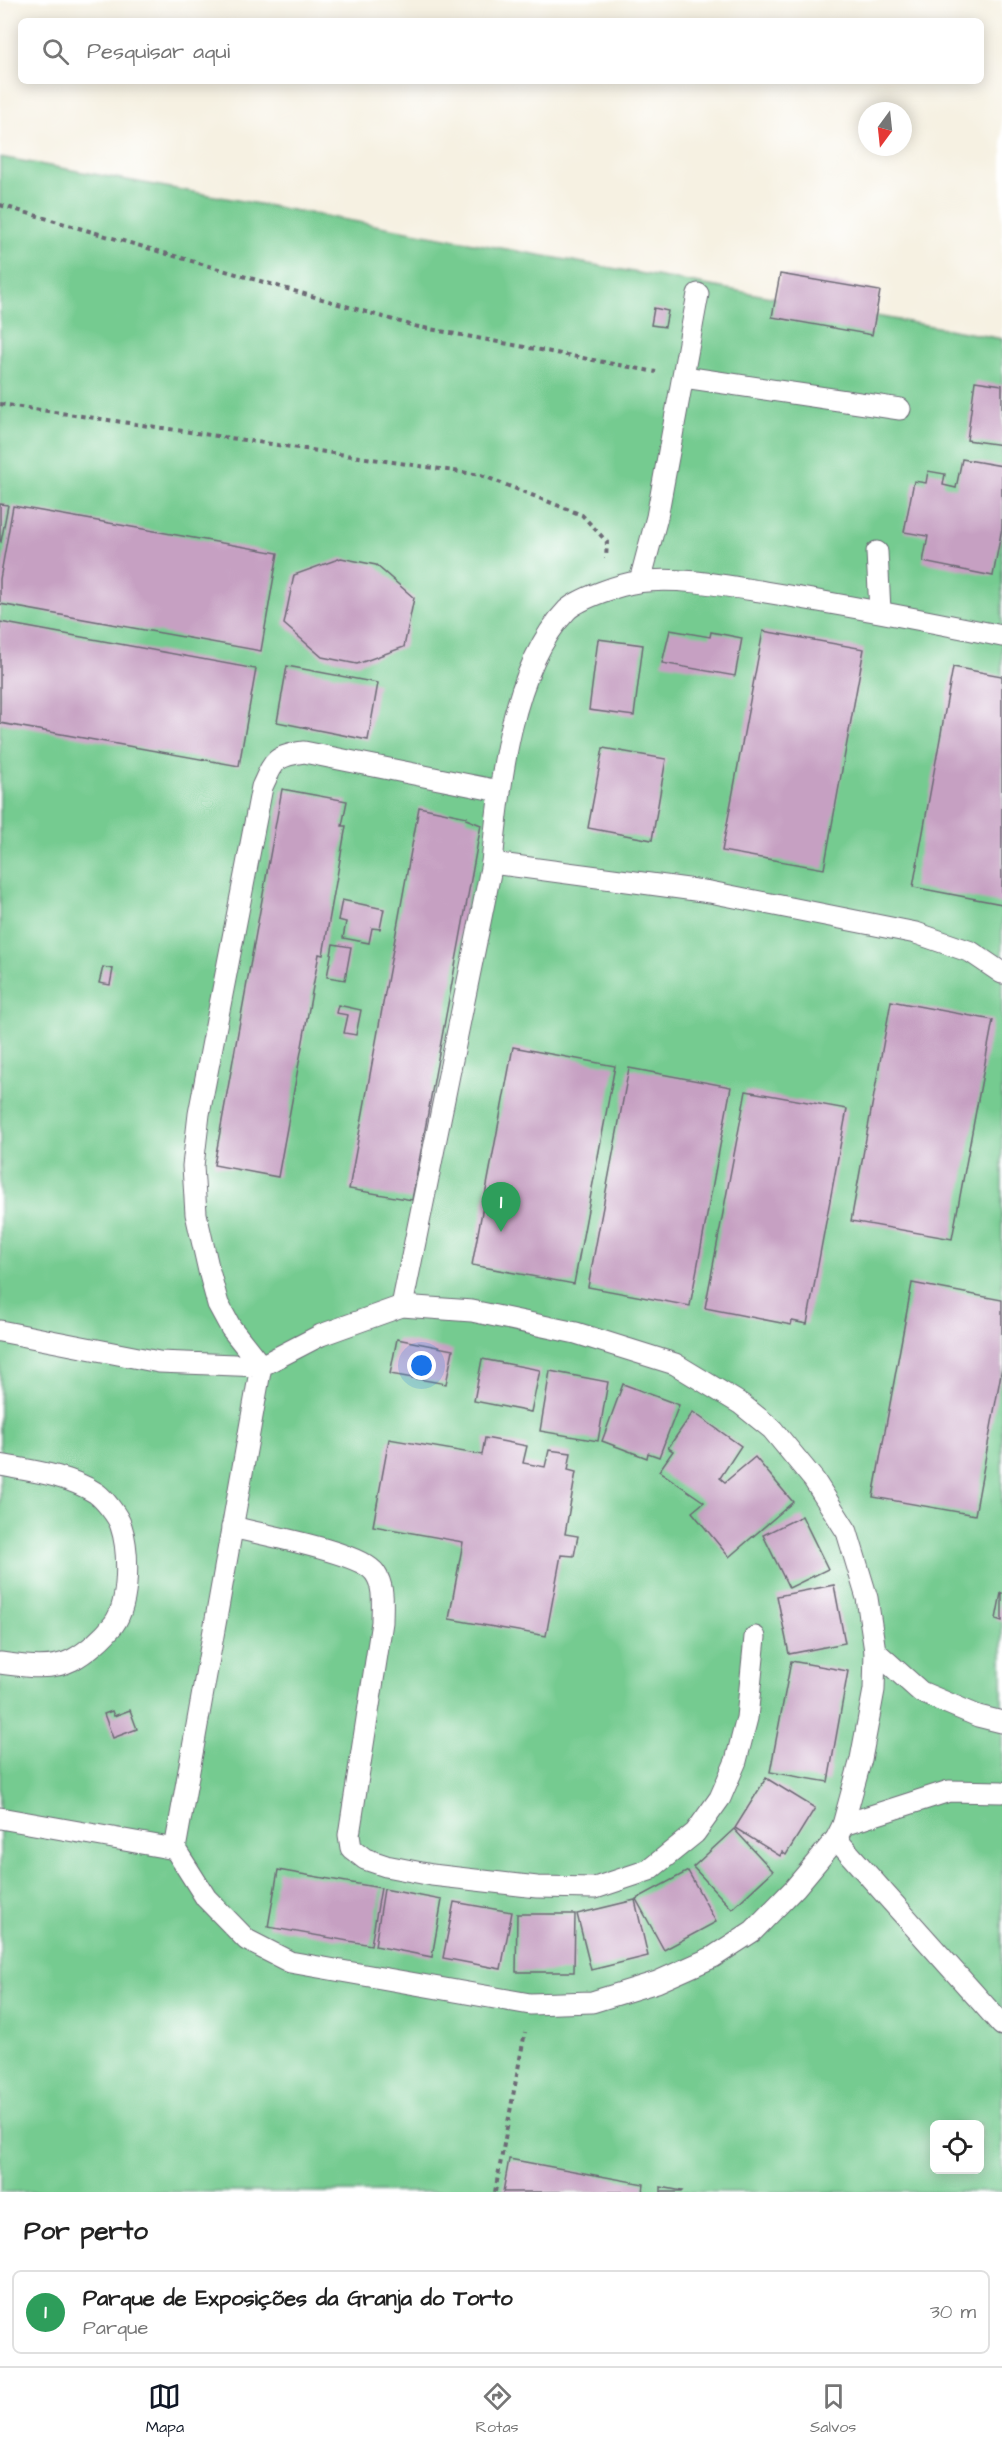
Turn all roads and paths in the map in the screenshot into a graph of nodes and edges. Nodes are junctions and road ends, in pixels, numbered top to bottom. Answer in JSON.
{"nodes":[{"id":1,"x":0,"y":205,"type":"edge"},
{"id":2,"x":698,"y":294,"type":"dead end"},
{"id":3,"x":684,"y":377,"type":"junction"},
{"id":4,"x":0,"y":404,"type":"edge"},
{"id":5,"x":900,"y":409,"type":"dead end"},
{"id":6,"x":878,"y":552,"type":"dead end"},
{"id":7,"x":640,"y":581,"type":"junction"},
{"id":8,"x":606,"y":590,"type":"junction"},
{"id":9,"x":880,"y":611,"type":"junction"},
{"id":10,"x":1002,"y":636,"type":"edge"},
{"id":11,"x":499,"y":791,"type":"junction"},
{"id":12,"x":492,"y":863,"type":"junction"},
{"id":13,"x":1002,"y":973,"type":"edge"},
{"id":14,"x":402,"y":1306,"type":"junction"},
{"id":15,"x":0,"y":1331,"type":"edge"},
{"id":16,"x":261,"y":1366,"type":"junction"},
{"id":17,"x":0,"y":1465,"type":"edge"},
{"id":18,"x":232,"y":1527,"type":"junction"},
{"id":19,"x":755,"y":1637,"type":"dead end"},
{"id":20,"x":875,"y":1652,"type":"junction"},
{"id":21,"x":0,"y":1663,"type":"edge"},
{"id":22,"x":1002,"y":1722,"type":"edge"},
{"id":23,"x":1002,"y":1792,"type":"edge"},
{"id":24,"x":0,"y":1818,"type":"edge"},
{"id":25,"x":839,"y":1832,"type":"junction"},
{"id":26,"x":175,"y":1849,"type":"junction"},
{"id":27,"x":530,"y":2004,"type":"junction"},
{"id":28,"x":1002,"y":2025,"type":"edge"},
{"id":29,"x":495,"y":2192,"type":"edge"}],
"edges":[{"from":1,"to":3,"type":"path"},
{"from":2,"to":3,"type":"lane"},
{"from":3,"to":5,"type":"lane"},
{"from":3,"to":7,"type":"lane"},
{"from":4,"to":8,"type":"path"},
{"from":6,"to":9,"type":"lane"},
{"from":7,"to":8,"type":"lane"},
{"from":7,"to":9,"type":"lane"},
{"from":8,"to":11,"type":"lane"},
{"from":9,"to":10,"type":"lane"},
{"from":11,"to":12,"type":"lane"},
{"from":11,"to":16,"type":"lane"},
{"from":12,"to":13,"type":"lane"},
{"from":12,"to":14,"type":"lane"},
{"from":14,"to":16,"type":"lane"},
{"from":14,"to":20,"type":"lane"},
{"from":15,"to":16,"type":"lane"},
{"from":16,"to":18,"type":"lane"},
{"from":17,"to":21,"type":"lane"},
{"from":18,"to":19,"type":"lane"},
{"from":18,"to":26,"type":"lane"},
{"from":20,"to":22,"type":"lane"},
{"from":20,"to":25,"type":"lane"},
{"from":23,"to":25,"type":"lane"},
{"from":24,"to":26,"type":"lane"},
{"from":25,"to":27,"type":"lane"},
{"from":25,"to":28,"type":"lane"},
{"from":26,"to":27,"type":"lane"},
{"from":27,"to":29,"type":"path"}]}
